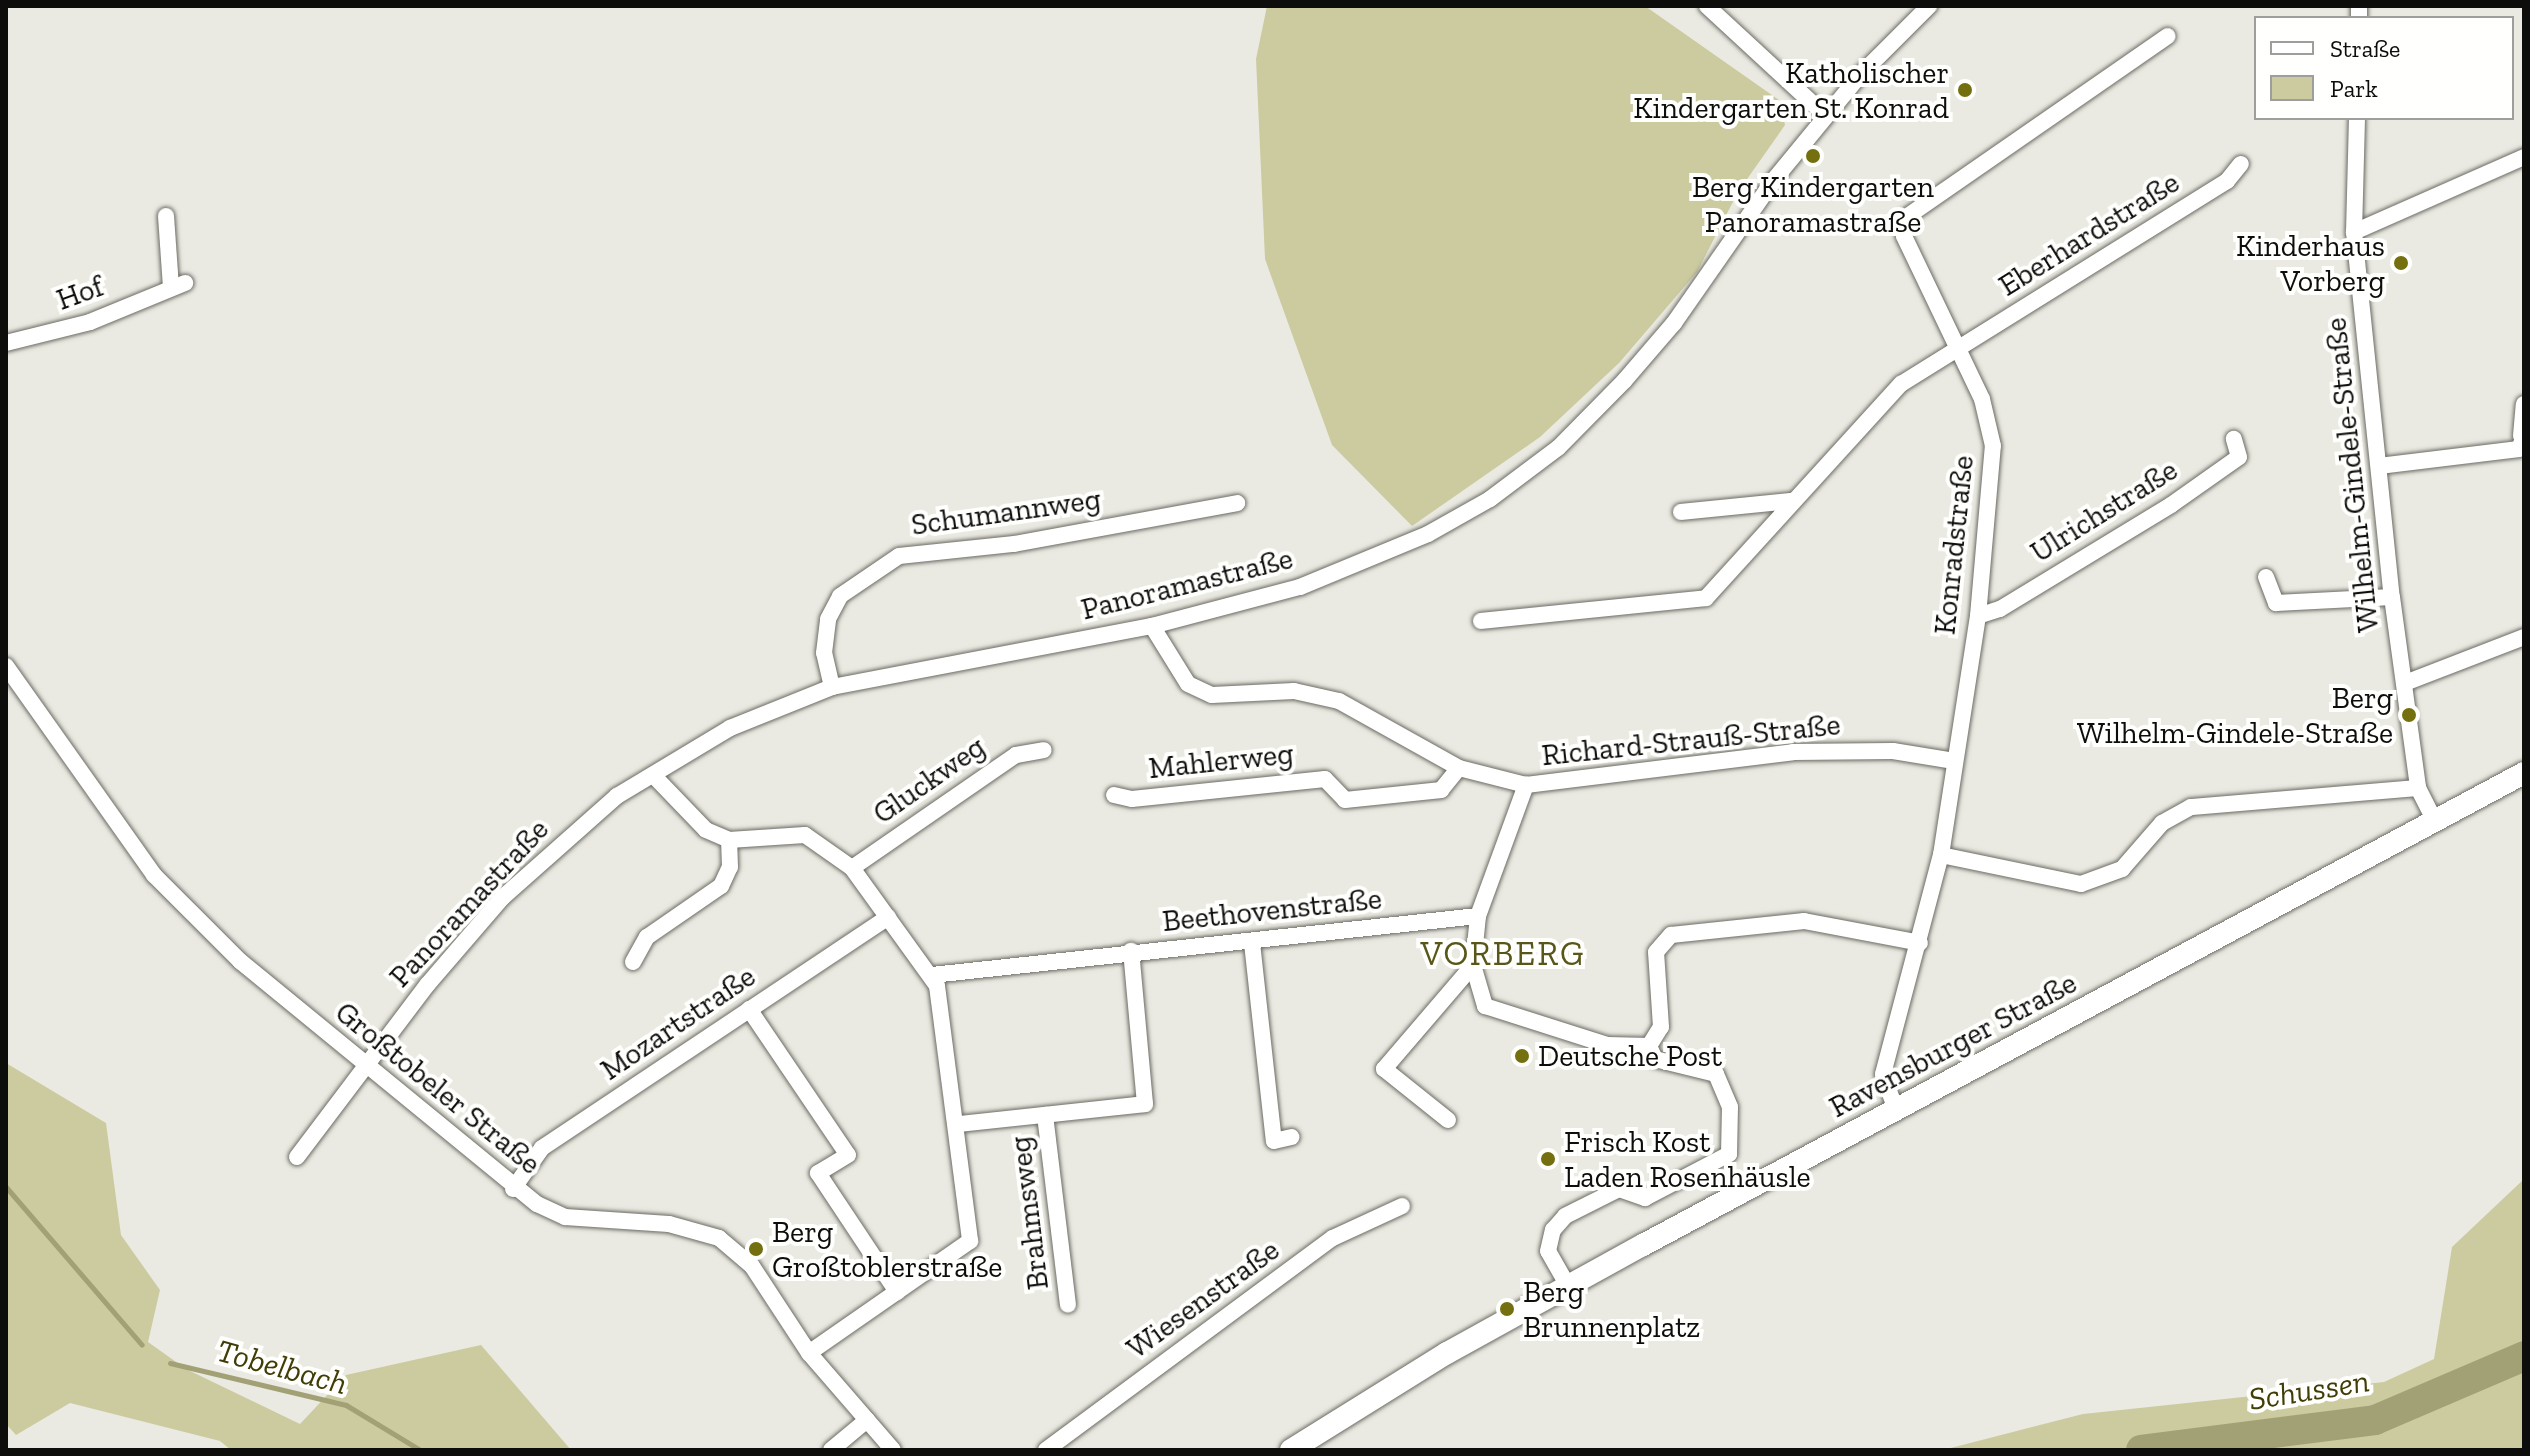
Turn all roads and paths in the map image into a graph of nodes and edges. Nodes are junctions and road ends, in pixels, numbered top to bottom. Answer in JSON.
{"nodes":[{"id":1,"x":1707,"y":6,"type":"edge"},
{"id":2,"x":1929,"y":6,"type":"edge"},
{"id":3,"x":2168,"y":36,"type":"dead end"},
{"id":4,"x":1826,"y":116,"type":"junction"},
{"id":5,"x":2357,"y":120,"type":"edge"},
{"id":6,"x":2524,"y":157,"type":"edge"},
{"id":7,"x":2241,"y":164,"type":"dead end"},
{"id":8,"x":166,"y":216,"type":"dead end"},
{"id":9,"x":2354,"y":232,"type":"junction"},
{"id":10,"x":6,"y":343,"type":"edge"},
{"id":11,"x":1962,"y":347,"type":"junction"},
{"id":12,"x":2524,"y":404,"type":"edge"},
{"id":13,"x":2523,"y":436,"type":"edge"},
{"id":14,"x":2234,"y":439,"type":"dead end"},
{"id":15,"x":2379,"y":466,"type":"junction"},
{"id":16,"x":1792,"y":501,"type":"junction"},
{"id":17,"x":1237,"y":503,"type":"dead end"},
{"id":18,"x":1681,"y":512,"type":"dead end"},
{"id":19,"x":2266,"y":577,"type":"dead end"},
{"id":20,"x":2392,"y":597,"type":"junction"},
{"id":21,"x":1978,"y":616,"type":"junction"},
{"id":22,"x":1481,"y":621,"type":"dead end"},
{"id":23,"x":1152,"y":626,"type":"junction"},
{"id":24,"x":2524,"y":637,"type":"edge"},
{"id":25,"x":6,"y":666,"type":"edge"},
{"id":26,"x":2405,"y":683,"type":"junction"},
{"id":27,"x":832,"y":687,"type":"junction"},
{"id":28,"x":1044,"y":750,"type":"dead end"},
{"id":29,"x":1954,"y":761,"type":"junction"},
{"id":30,"x":1459,"y":768,"type":"junction"},
{"id":31,"x":2524,"y":773,"type":"edge"},
{"id":32,"x":653,"y":775,"type":"junction"},
{"id":33,"x":1526,"y":785,"type":"junction"},
{"id":34,"x":2418,"y":788,"type":"junction"},
{"id":35,"x":1114,"y":795,"type":"dead end"},
{"id":36,"x":2434,"y":820,"type":"junction"},
{"id":37,"x":729,"y":840,"type":"junction"},
{"id":38,"x":1941,"y":855,"type":"junction"},
{"id":39,"x":852,"y":868,"type":"junction"},
{"id":40,"x":1478,"y":916,"type":"junction"},
{"id":41,"x":888,"y":917,"type":"junction"},
{"id":42,"x":1252,"y":943,"type":"junction"},
{"id":43,"x":1920,"y":943,"type":"junction"},
{"id":44,"x":1131,"y":951,"type":"junction"},
{"id":45,"x":633,"y":962,"type":"dead end"},
{"id":46,"x":1473,"y":965,"type":"junction"},
{"id":47,"x":932,"y":975,"type":"junction"},
{"id":48,"x":749,"y":1009,"type":"junction"},
{"id":49,"x":1649,"y":1046,"type":"junction"},
{"id":50,"x":364,"y":1065,"type":"junction"},
{"id":51,"x":1896,"y":1110,"type":"junction"},
{"id":52,"x":1045,"y":1115,"type":"junction"},
{"id":53,"x":1448,"y":1120,"type":"dead end"},
{"id":54,"x":959,"y":1124,"type":"junction"},
{"id":55,"x":1292,"y":1137,"type":"dead end"},
{"id":56,"x":297,"y":1157,"type":"dead end"},
{"id":57,"x":513,"y":1189,"type":"junction"},
{"id":58,"x":1402,"y":1206,"type":"dead end"},
{"id":59,"x":1568,"y":1286,"type":"junction"},
{"id":60,"x":897,"y":1292,"type":"junction"},
{"id":61,"x":1068,"y":1305,"type":"dead end"},
{"id":62,"x":809,"y":1353,"type":"junction"},
{"id":63,"x":867,"y":1420,"type":"junction"},
{"id":64,"x":831,"y":1450,"type":"edge"},
{"id":65,"x":893,"y":1450,"type":"edge"},
{"id":66,"x":1046,"y":1450,"type":"edge"},
{"id":67,"x":1291,"y":1450,"type":"edge"}],
"edges":[{"from":1,"to":4,"type":"street"},
{"from":2,"to":4,"type":"street","name":"Panoramastraße"},
{"from":3,"to":11,"type":"street","name":"Konradstraße"},
{"from":4,"to":23,"type":"street","name":"Panoramastraße"},
{"from":5,"to":9,"type":"street","name":"Wilhelm-Gindele-Straße"},
{"from":6,"to":9,"type":"street"},
{"from":7,"to":11,"type":"street","name":"Eberhardstraße"},
{"from":8,"to":10,"type":"street","name":"Hof"},
{"from":9,"to":15,"type":"street","name":"Wilhelm-Gindele-Straße"},
{"from":11,"to":16,"type":"street","name":"Eberhardstraße"},
{"from":11,"to":21,"type":"street","name":"Konradstraße"},
{"from":12,"to":13,"type":"street"},
{"from":13,"to":15,"type":"street"},
{"from":14,"to":21,"type":"street","name":"Ulrichstraße"},
{"from":15,"to":20,"type":"street","name":"Wilhelm-Gindele-Straße"},
{"from":16,"to":18,"type":"street"},
{"from":16,"to":22,"type":"street","name":"Eberhardstraße"},
{"from":17,"to":27,"type":"street","name":"Schumannweg"},
{"from":19,"to":20,"type":"street"},
{"from":20,"to":26,"type":"street","name":"Wilhelm-Gindele-Straße"},
{"from":21,"to":29,"type":"street","name":"Konradstraße"},
{"from":23,"to":27,"type":"street","name":"Panoramastraße"},
{"from":23,"to":30,"type":"street","name":"Richard-Strauß-Straße"},
{"from":24,"to":26,"type":"street"},
{"from":25,"to":50,"type":"street","name":"Großtobeler Straße"},
{"from":26,"to":34,"type":"street","name":"Wilhelm-Gindele-Straße"},
{"from":27,"to":32,"type":"street","name":"Panoramastraße"},
{"from":28,"to":39,"type":"street","name":"Gluckweg"},
{"from":29,"to":33,"type":"street","name":"Richard-Strauß-Straße"},
{"from":29,"to":38,"type":"street","name":"Konradstraße"},
{"from":30,"to":33,"type":"street","name":"Richard-Strauß-Straße"},
{"from":30,"to":35,"type":"street","name":"Mahlerweg"},
{"from":31,"to":36,"type":"main road","name":"Ravensburger Straße"},
{"from":32,"to":37,"type":"street"},
{"from":32,"to":50,"type":"street","name":"Panoramastraße"},
{"from":33,"to":40,"type":"street"},
{"from":34,"to":36,"type":"street","name":"Wilhelm-Gindele-Straße"},
{"from":34,"to":38,"type":"street"},
{"from":36,"to":51,"type":"main road","name":"Ravensburger Straße"},
{"from":37,"to":39,"type":"street"},
{"from":37,"to":45,"type":"street"},
{"from":38,"to":43,"type":"street","name":"Konradstraße"},
{"from":39,"to":41,"type":"street"},
{"from":40,"to":42,"type":"street","name":"Beethovenstraße"},
{"from":40,"to":46,"type":"street"},
{"from":41,"to":47,"type":"street"},
{"from":41,"to":48,"type":"street","name":"Mozartstraße"},
{"from":42,"to":44,"type":"street","name":"Beethovenstraße"},
{"from":42,"to":55,"type":"street"},
{"from":43,"to":49,"type":"street"},
{"from":43,"to":51,"type":"street","name":"Konradstraße"},
{"from":44,"to":47,"type":"street","name":"Beethovenstraße"},
{"from":44,"to":52,"type":"street"},
{"from":46,"to":49,"type":"street"},
{"from":46,"to":53,"type":"street"},
{"from":47,"to":54,"type":"street"},
{"from":48,"to":57,"type":"street","name":"Mozartstraße"},
{"from":48,"to":60,"type":"street"},
{"from":49,"to":59,"type":"street"},
{"from":50,"to":56,"type":"street","name":"Panoramastraße"},
{"from":50,"to":57,"type":"street","name":"Großtobeler Straße"},
{"from":51,"to":59,"type":"main road","name":"Ravensburger Straße"},
{"from":52,"to":54,"type":"street"},
{"from":52,"to":61,"type":"street","name":"Brahmsweg"},
{"from":54,"to":60,"type":"street"},
{"from":57,"to":62,"type":"street","name":"Großtobeler Straße"},
{"from":58,"to":66,"type":"street","name":"Wiesenstraße"},
{"from":59,"to":67,"type":"main road","name":"Ravensburger Straße"},
{"from":60,"to":62,"type":"street"},
{"from":62,"to":63,"type":"street","name":"Großtobeler Straße"},
{"from":63,"to":64,"type":"street"},
{"from":63,"to":65,"type":"street","name":"Großtobeler Straße"}]}
